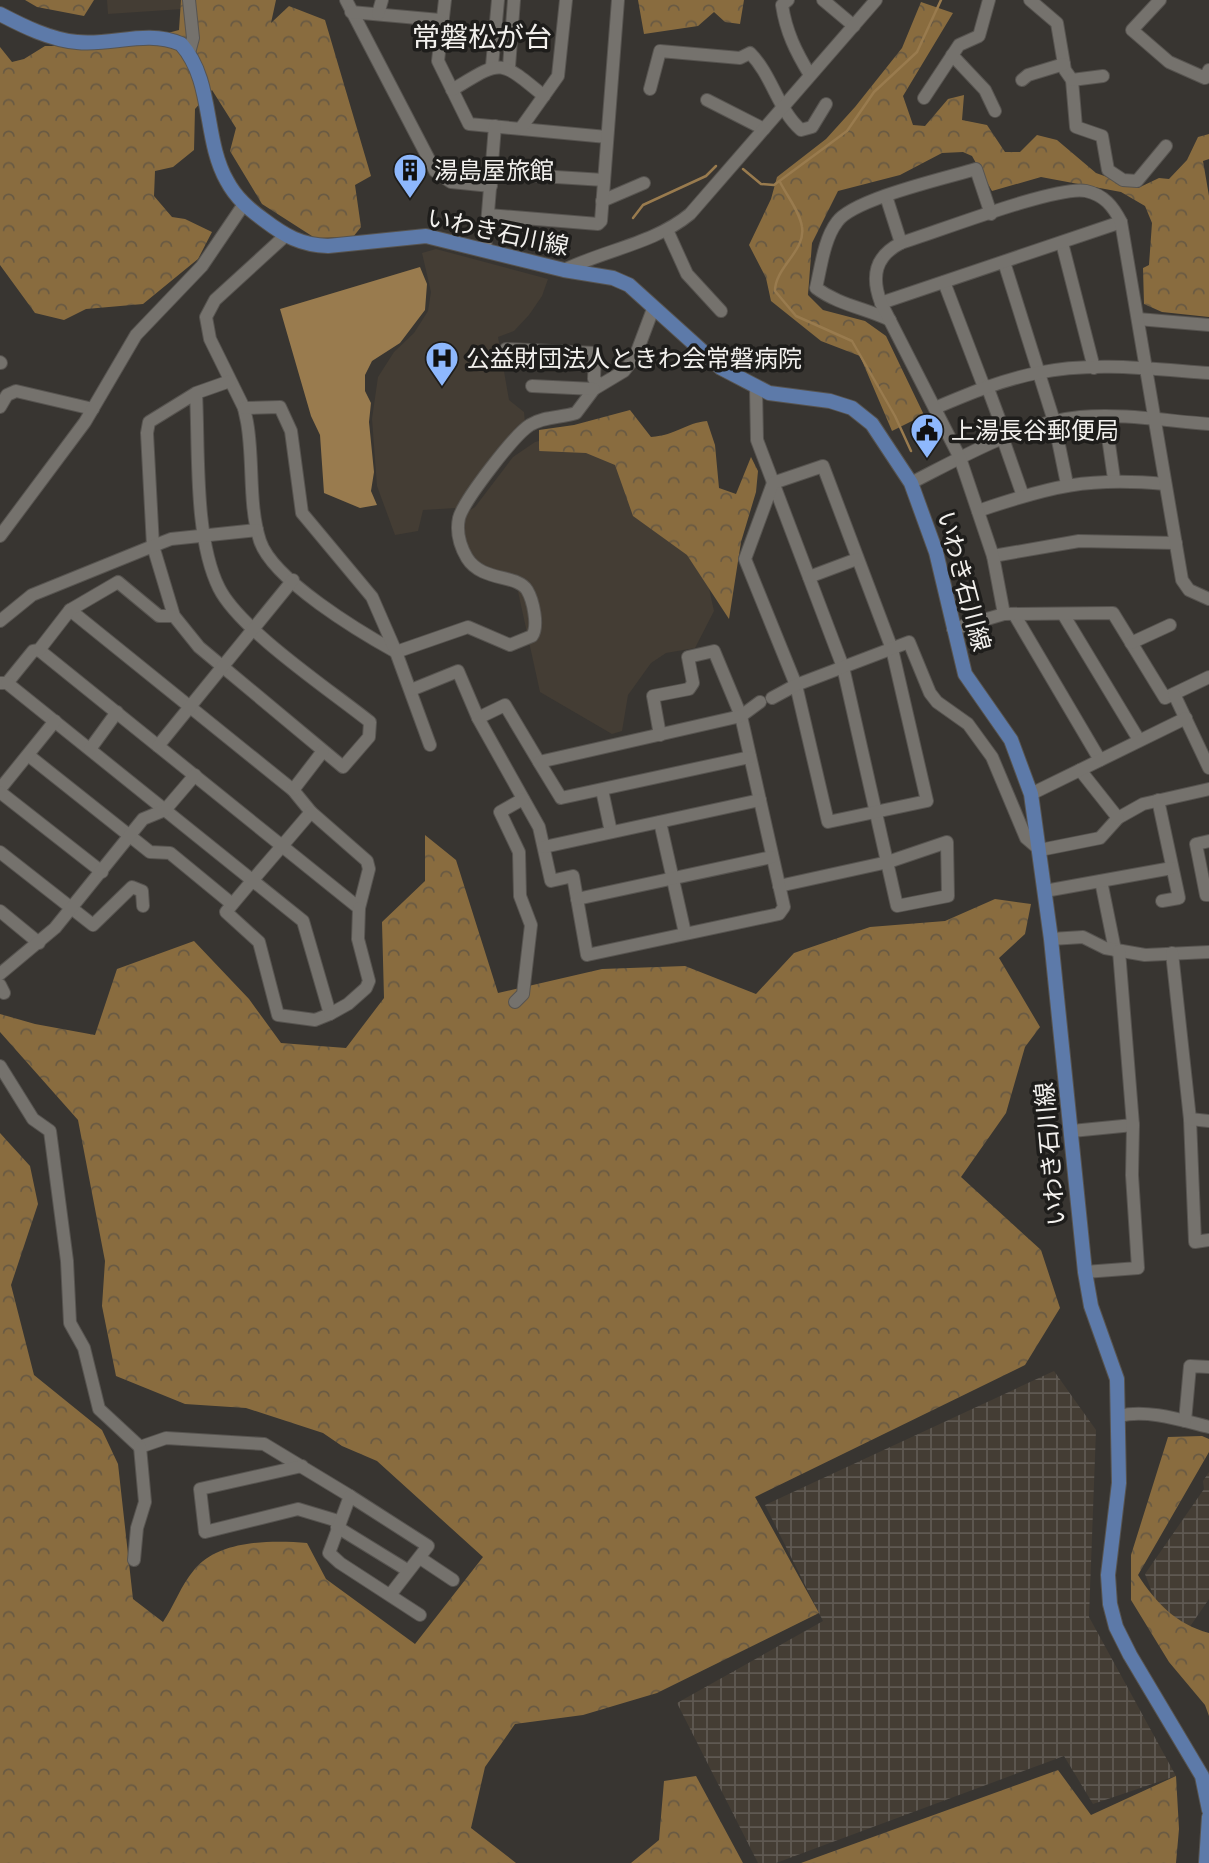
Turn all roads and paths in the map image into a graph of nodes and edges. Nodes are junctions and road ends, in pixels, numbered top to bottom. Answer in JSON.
{"nodes":[{"id":1,"x":188,"y":0,"type":"edge"},
{"id":2,"x":383,"y":0,"type":"edge"},
{"id":3,"x":444,"y":0,"type":"edge"},
{"id":4,"x":498,"y":0,"type":"edge"},
{"id":5,"x":514,"y":0,"type":"edge"},
{"id":6,"x":566,"y":0,"type":"edge"},
{"id":7,"x":618,"y":0,"type":"edge"},
{"id":8,"x":788,"y":0,"type":"edge"},
{"id":9,"x":823,"y":0,"type":"edge"},
{"id":10,"x":876,"y":0,"type":"edge"},
{"id":11,"x":989,"y":0,"type":"edge"},
{"id":12,"x":1030,"y":0,"type":"edge"},
{"id":13,"x":1160,"y":0,"type":"edge"},
{"id":14,"x":348,"y":6,"type":"edge"},
{"id":15,"x":0,"y":14,"type":"edge"},
{"id":16,"x":378,"y":14,"type":"junction"},
{"id":17,"x":440,"y":20,"type":"junction"},
{"id":18,"x":854,"y":26,"type":"junction"},
{"id":19,"x":188,"y":53,"type":"junction"},
{"id":20,"x":952,"y":55,"type":"junction"},
{"id":21,"x":1064,"y":64,"type":"junction"},
{"id":22,"x":492,"y":66,"type":"junction"},
{"id":23,"x":509,"y":67,"type":"junction"},
{"id":24,"x":1209,"y":70,"type":"edge"},
{"id":25,"x":810,"y":75,"type":"junction"},
{"id":26,"x":1103,"y":76,"type":"dead end"},
{"id":27,"x":1022,"y":80,"type":"dead end"},
{"id":28,"x":1072,"y":80,"type":"junction"},
{"id":29,"x":650,"y":89,"type":"dead end"},
{"id":30,"x":452,"y":90,"type":"junction"},
{"id":31,"x":544,"y":96,"type":"junction"},
{"id":32,"x":924,"y":98,"type":"dead end"},
{"id":33,"x":707,"y":100,"type":"dead end"},
{"id":34,"x":826,"y":104,"type":"dead end"},
{"id":35,"x":784,"y":106,"type":"junction"},
{"id":36,"x":995,"y":111,"type":"dead end"},
{"id":37,"x":495,"y":126,"type":"junction"},
{"id":38,"x":521,"y":128,"type":"junction"},
{"id":39,"x":764,"y":129,"type":"junction"},
{"id":40,"x":607,"y":137,"type":"junction"},
{"id":41,"x":1166,"y":146,"type":"dead end"},
{"id":42,"x":492,"y":173,"type":"junction"},
{"id":43,"x":604,"y":180,"type":"junction"},
{"id":44,"x":644,"y":183,"type":"dead end"},
{"id":45,"x":491,"y":186,"type":"junction"},
{"id":46,"x":886,"y":196,"type":"junction"},
{"id":47,"x":602,"y":201,"type":"junction"},
{"id":48,"x":244,"y":204,"type":"junction"},
{"id":49,"x":991,"y":214,"type":"junction"},
{"id":50,"x":488,"y":215,"type":"junction"},
{"id":51,"x":1121,"y":222,"type":"junction"},
{"id":52,"x":667,"y":230,"type":"junction"},
{"id":53,"x":285,"y":236,"type":"junction"},
{"id":54,"x":901,"y":243,"type":"junction"},
{"id":55,"x":1062,"y":243,"type":"junction"},
{"id":56,"x":485,"y":250,"type":"junction"},
{"id":57,"x":1004,"y":262,"type":"junction"},
{"id":58,"x":564,"y":270,"type":"junction"},
{"id":59,"x":944,"y":282,"type":"junction"},
{"id":60,"x":881,"y":303,"type":"junction"},
{"id":61,"x":653,"y":309,"type":"junction"},
{"id":62,"x":721,"y":311,"type":"dead end"},
{"id":63,"x":890,"y":320,"type":"junction"},
{"id":64,"x":1138,"y":320,"type":"junction"},
{"id":65,"x":1209,"y":325,"type":"edge"},
{"id":66,"x":506,"y":349,"type":"dead end"},
{"id":67,"x":1094,"y":368,"type":"junction"},
{"id":68,"x":1146,"y":368,"type":"junction"},
{"id":69,"x":1040,"y":372,"type":"junction"},
{"id":70,"x":1209,"y":373,"type":"edge"},
{"id":71,"x":230,"y":380,"type":"junction"},
{"id":72,"x":532,"y":386,"type":"dead end"},
{"id":73,"x":597,"y":386,"type":"junction"},
{"id":74,"x":986,"y":386,"type":"junction"},
{"id":75,"x":755,"y":388,"type":"junction"},
{"id":76,"x":196,"y":393,"type":"junction"},
{"id":77,"x":0,"y":407,"type":"edge"},
{"id":78,"x":244,"y":408,"type":"junction"},
{"id":79,"x":935,"y":408,"type":"junction"},
{"id":80,"x":93,"y":409,"type":"junction"},
{"id":81,"x":1105,"y":416,"type":"junction"},
{"id":82,"x":1154,"y":420,"type":"junction"},
{"id":83,"x":1054,"y":421,"type":"junction"},
{"id":84,"x":1209,"y":424,"type":"edge"},
{"id":85,"x":1005,"y":438,"type":"junction"},
{"id":86,"x":960,"y":458,"type":"junction"},
{"id":87,"x":1114,"y":480,"type":"junction"},
{"id":88,"x":773,"y":483,"type":"junction"},
{"id":89,"x":911,"y":483,"type":"junction"},
{"id":90,"x":1067,"y":484,"type":"junction"},
{"id":91,"x":1165,"y":484,"type":"junction"},
{"id":92,"x":1023,"y":496,"type":"junction"},
{"id":93,"x":978,"y":511,"type":"junction"},
{"id":94,"x":257,"y":530,"type":"junction"},
{"id":95,"x":204,"y":536,"type":"junction"},
{"id":96,"x":0,"y":537,"type":"edge"},
{"id":97,"x":1176,"y":543,"type":"junction"},
{"id":98,"x":153,"y":546,"type":"junction"},
{"id":99,"x":993,"y":556,"type":"junction"},
{"id":100,"x":857,"y":559,"type":"junction"},
{"id":101,"x":809,"y":577,"type":"junction"},
{"id":102,"x":293,"y":580,"type":"junction"},
{"id":103,"x":1209,"y":599,"type":"edge"},
{"id":104,"x":70,"y":610,"type":"junction"},
{"id":105,"x":1009,"y":614,"type":"junction"},
{"id":106,"x":1063,"y":614,"type":"junction"},
{"id":107,"x":174,"y":616,"type":"junction"},
{"id":108,"x":0,"y":621,"type":"edge"},
{"id":109,"x":1170,"y":625,"type":"dead end"},
{"id":110,"x":253,"y":629,"type":"junction"},
{"id":111,"x":953,"y":629,"type":"junction"},
{"id":112,"x":1131,"y":643,"type":"junction"},
{"id":113,"x":891,"y":649,"type":"junction"},
{"id":114,"x":39,"y":650,"type":"junction"},
{"id":115,"x":396,"y":652,"type":"junction"},
{"id":116,"x":222,"y":667,"type":"junction"},
{"id":117,"x":843,"y":667,"type":"junction"},
{"id":118,"x":1209,"y":677,"type":"edge"},
{"id":119,"x":4,"y":683,"type":"edge"},
{"id":120,"x":796,"y":685,"type":"junction"},
{"id":121,"x":411,"y":690,"type":"junction"},
{"id":122,"x":1174,"y":694,"type":"junction"},
{"id":123,"x":190,"y":707,"type":"junction"},
{"id":124,"x":117,"y":712,"type":"junction"},
{"id":125,"x":741,"y":716,"type":"junction"},
{"id":126,"x":478,"y":718,"type":"junction"},
{"id":127,"x":1185,"y":718,"type":"junction"},
{"id":128,"x":55,"y":721,"type":"junction"},
{"id":129,"x":660,"y":735,"type":"junction"},
{"id":130,"x":1139,"y":740,"type":"junction"},
{"id":131,"x":430,"y":745,"type":"dead end"},
{"id":132,"x":158,"y":746,"type":"junction"},
{"id":133,"x":1205,"y":748,"type":"edge"},
{"id":134,"x":90,"y":749,"type":"junction"},
{"id":135,"x":323,"y":751,"type":"junction"},
{"id":136,"x":28,"y":755,"type":"junction"},
{"id":137,"x":750,"y":757,"type":"junction"},
{"id":138,"x":1100,"y":760,"type":"junction"},
{"id":139,"x":539,"y":762,"type":"junction"},
{"id":140,"x":1209,"y":768,"type":"edge"},
{"id":141,"x":1080,"y":770,"type":"junction"},
{"id":142,"x":195,"y":775,"type":"junction"},
{"id":143,"x":1209,"y":789,"type":"edge"},
{"id":144,"x":293,"y":790,"type":"junction"},
{"id":145,"x":602,"y":790,"type":"junction"},
{"id":146,"x":0,"y":791,"type":"edge"},
{"id":147,"x":1031,"y":794,"type":"junction"},
{"id":148,"x":523,"y":799,"type":"junction"},
{"id":149,"x":760,"y":800,"type":"junction"},
{"id":150,"x":1158,"y":800,"type":"junction"},
{"id":151,"x":165,"y":810,"type":"junction"},
{"id":152,"x":311,"y":812,"type":"junction"},
{"id":153,"x":876,"y":812,"type":"junction"},
{"id":154,"x":1118,"y":818,"type":"junction"},
{"id":155,"x":660,"y":822,"type":"junction"},
{"id":156,"x":611,"y":832,"type":"junction"},
{"id":157,"x":130,"y":836,"type":"junction"},
{"id":158,"x":1209,"y":841,"type":"edge"},
{"id":159,"x":282,"y":846,"type":"junction"},
{"id":160,"x":544,"y":847,"type":"junction"},
{"id":161,"x":1040,"y":850,"type":"junction"},
{"id":162,"x":0,"y":852,"type":"edge"},
{"id":163,"x":772,"y":857,"type":"junction"},
{"id":164,"x":888,"y":862,"type":"junction"},
{"id":165,"x":1172,"y":867,"type":"junction"},
{"id":166,"x":102,"y":872,"type":"junction"},
{"id":167,"x":673,"y":878,"type":"junction"},
{"id":168,"x":253,"y":880,"type":"junction"},
{"id":169,"x":1101,"y":881,"type":"junction"},
{"id":170,"x":779,"y":886,"type":"junction"},
{"id":171,"x":1045,"y":891,"type":"junction"},
{"id":172,"x":1209,"y":895,"type":"edge"},
{"id":173,"x":577,"y":899,"type":"junction"},
{"id":174,"x":1162,"y":901,"type":"dead end"},
{"id":175,"x":232,"y":904,"type":"junction"},
{"id":176,"x":143,"y":906,"type":"dead end"},
{"id":177,"x":359,"y":908,"type":"junction"},
{"id":178,"x":73,"y":909,"type":"junction"},
{"id":179,"x":0,"y":911,"type":"edge"},
{"id":180,"x":685,"y":933,"type":"junction"},
{"id":181,"x":1051,"y":939,"type":"junction"},
{"id":182,"x":39,"y":943,"type":"junction"},
{"id":183,"x":1117,"y":951,"type":"junction"},
{"id":184,"x":1209,"y":952,"type":"edge"},
{"id":185,"x":1172,"y":953,"type":"junction"},
{"id":186,"x":0,"y":974,"type":"edge"},
{"id":187,"x":515,"y":1002,"type":"dead end"},
{"id":188,"x":330,"y":1014,"type":"junction"},
{"id":189,"x":0,"y":1066,"type":"edge"},
{"id":190,"x":1190,"y":1119,"type":"junction"},
{"id":191,"x":1209,"y":1121,"type":"edge"},
{"id":192,"x":1133,"y":1125,"type":"junction"},
{"id":193,"x":1072,"y":1131,"type":"junction"},
{"id":194,"x":1209,"y":1240,"type":"edge"},
{"id":195,"x":1084,"y":1272,"type":"junction"},
{"id":196,"x":1209,"y":1367,"type":"edge"},
{"id":197,"x":1119,"y":1416,"type":"junction"},
{"id":198,"x":1185,"y":1421,"type":"junction"},
{"id":199,"x":1209,"y":1427,"type":"edge"},
{"id":200,"x":140,"y":1447,"type":"junction"},
{"id":201,"x":302,"y":1466,"type":"junction"},
{"id":202,"x":350,"y":1496,"type":"junction"},
{"id":203,"x":338,"y":1524,"type":"junction"},
{"id":204,"x":420,"y":1558,"type":"junction"},
{"id":205,"x":134,"y":1560,"type":"dead end"},
{"id":206,"x":407,"y":1570,"type":"junction"},
{"id":207,"x":453,"y":1580,"type":"dead end"},
{"id":208,"x":390,"y":1595,"type":"junction"},
{"id":209,"x":420,"y":1615,"type":"dead end"},
{"id":210,"x":1209,"y":1810,"type":"edge"},
{"id":211,"x":1209,"y":1816,"type":"edge"},
{"id":212,"x":1206,"y":1863,"type":"edge"}],
"edges":[{"from":1,"to":19,"type":"street"},
{"from":2,"to":16,"type":"street"},
{"from":3,"to":17,"type":"street"},
{"from":4,"to":22,"type":"street"},
{"from":5,"to":23,"type":"street"},
{"from":6,"to":31,"type":"street"},
{"from":7,"to":40,"type":"street"},
{"from":8,"to":25,"type":"street"},
{"from":9,"to":18,"type":"street"},
{"from":10,"to":18,"type":"street"},
{"from":11,"to":20,"type":"street"},
{"from":12,"to":21,"type":"street"},
{"from":13,"to":24,"type":"street"},
{"from":14,"to":16,"type":"street"},
{"from":14,"to":45,"type":"street"},
{"from":15,"to":19,"type":"main road"},
{"from":16,"to":17,"type":"street"},
{"from":17,"to":30,"type":"street"},
{"from":18,"to":25,"type":"street"},
{"from":19,"to":48,"type":"main road","name":"いわき石川線"},
{"from":20,"to":32,"type":"street"},
{"from":20,"to":36,"type":"street"},
{"from":21,"to":27,"type":"street"},
{"from":21,"to":28,"type":"street"},
{"from":22,"to":23,"type":"street"},
{"from":22,"to":30,"type":"street"},
{"from":23,"to":31,"type":"street"},
{"from":25,"to":35,"type":"street"},
{"from":26,"to":28,"type":"street"},
{"from":28,"to":41,"type":"street"},
{"from":29,"to":35,"type":"street"},
{"from":30,"to":37,"type":"street"},
{"from":31,"to":38,"type":"street"},
{"from":33,"to":39,"type":"street"},
{"from":34,"to":35,"type":"street"},
{"from":35,"to":39,"type":"street"},
{"from":37,"to":38,"type":"street"},
{"from":37,"to":42,"type":"street"},
{"from":38,"to":40,"type":"street"},
{"from":39,"to":52,"type":"street"},
{"from":40,"to":43,"type":"street"},
{"from":42,"to":43,"type":"street"},
{"from":42,"to":45,"type":"street"},
{"from":43,"to":47,"type":"street"},
{"from":44,"to":47,"type":"street"},
{"from":45,"to":50,"type":"street"},
{"from":46,"to":49,"type":"street"},
{"from":46,"to":54,"type":"street"},
{"from":46,"to":63,"type":"street"},
{"from":47,"to":50,"type":"street"},
{"from":48,"to":53,"type":"main road","name":"いわき石川線"},
{"from":48,"to":80,"type":"street"},
{"from":49,"to":51,"type":"street"},
{"from":49,"to":54,"type":"street"},
{"from":50,"to":56,"type":"street"},
{"from":51,"to":55,"type":"street"},
{"from":51,"to":64,"type":"street"},
{"from":52,"to":58,"type":"street"},
{"from":52,"to":62,"type":"street"},
{"from":53,"to":56,"type":"main road","name":"いわき石川線"},
{"from":53,"to":71,"type":"street"},
{"from":54,"to":60,"type":"street"},
{"from":55,"to":57,"type":"street"},
{"from":55,"to":67,"type":"street"},
{"from":56,"to":58,"type":"main road","name":"いわき石川線"},
{"from":57,"to":59,"type":"street"},
{"from":57,"to":69,"type":"street"},
{"from":58,"to":61,"type":"main road","name":"いわき石川線"},
{"from":59,"to":60,"type":"street"},
{"from":59,"to":74,"type":"street"},
{"from":60,"to":63,"type":"street"},
{"from":61,"to":73,"type":"street"},
{"from":61,"to":75,"type":"main road","name":"いわき石川線"},
{"from":63,"to":79,"type":"street"},
{"from":64,"to":65,"type":"street"},
{"from":64,"to":68,"type":"street"},
{"from":66,"to":73,"type":"street"},
{"from":67,"to":68,"type":"street"},
{"from":67,"to":69,"type":"street"},
{"from":68,"to":70,"type":"street"},
{"from":68,"to":82,"type":"street"},
{"from":69,"to":74,"type":"street"},
{"from":69,"to":83,"type":"street"},
{"from":71,"to":76,"type":"street"},
{"from":71,"to":78,"type":"street"},
{"from":72,"to":73,"type":"street"},
{"from":73,"to":115,"type":"street"},
{"from":74,"to":79,"type":"street"},
{"from":74,"to":85,"type":"street"},
{"from":75,"to":88,"type":"street"},
{"from":75,"to":89,"type":"main road","name":"いわき石川線"},
{"from":76,"to":95,"type":"street"},
{"from":76,"to":98,"type":"street"},
{"from":77,"to":80,"type":"street"},
{"from":78,"to":94,"type":"street"},
{"from":78,"to":115,"type":"street"},
{"from":79,"to":86,"type":"street"},
{"from":80,"to":96,"type":"street"},
{"from":81,"to":82,"type":"street"},
{"from":81,"to":83,"type":"street"},
{"from":81,"to":87,"type":"street"},
{"from":82,"to":84,"type":"street"},
{"from":82,"to":91,"type":"street"},
{"from":83,"to":85,"type":"street"},
{"from":83,"to":90,"type":"street"},
{"from":85,"to":86,"type":"street"},
{"from":85,"to":92,"type":"street"},
{"from":86,"to":89,"type":"street"},
{"from":86,"to":93,"type":"street"},
{"from":87,"to":90,"type":"street"},
{"from":87,"to":91,"type":"street"},
{"from":88,"to":100,"type":"street"},
{"from":88,"to":101,"type":"street"},
{"from":88,"to":120,"type":"street"},
{"from":89,"to":111,"type":"main road","name":"いわき石川線"},
{"from":90,"to":92,"type":"street"},
{"from":91,"to":97,"type":"street"},
{"from":92,"to":93,"type":"street"},
{"from":93,"to":99,"type":"street"},
{"from":94,"to":95,"type":"street"},
{"from":94,"to":102,"type":"street"},
{"from":95,"to":98,"type":"street"},
{"from":95,"to":110,"type":"street"},
{"from":97,"to":99,"type":"street"},
{"from":97,"to":103,"type":"street"},
{"from":98,"to":107,"type":"street"},
{"from":98,"to":108,"type":"street"},
{"from":99,"to":105,"type":"street"},
{"from":100,"to":101,"type":"street"},
{"from":100,"to":113,"type":"street"},
{"from":101,"to":117,"type":"street"},
{"from":102,"to":110,"type":"street"},
{"from":102,"to":115,"type":"street"},
{"from":104,"to":107,"type":"street"},
{"from":104,"to":114,"type":"street"},
{"from":104,"to":123,"type":"street"},
{"from":105,"to":106,"type":"street"},
{"from":105,"to":111,"type":"street"},
{"from":105,"to":138,"type":"street"},
{"from":106,"to":112,"type":"street"},
{"from":106,"to":130,"type":"street"},
{"from":107,"to":116,"type":"street"},
{"from":109,"to":112,"type":"street"},
{"from":110,"to":116,"type":"street"},
{"from":110,"to":135,"type":"street"},
{"from":111,"to":147,"type":"main road","name":"いわき石川線"},
{"from":112,"to":122,"type":"street"},
{"from":113,"to":117,"type":"street"},
{"from":113,"to":153,"type":"street"},
{"from":113,"to":161,"type":"street"},
{"from":114,"to":119,"type":"street"},
{"from":114,"to":124,"type":"street"},
{"from":115,"to":121,"type":"street"},
{"from":116,"to":123,"type":"street"},
{"from":116,"to":135,"type":"street"},
{"from":117,"to":120,"type":"street"},
{"from":117,"to":153,"type":"street"},
{"from":118,"to":122,"type":"street"},
{"from":119,"to":128,"type":"street"},
{"from":120,"to":125,"type":"street"},
{"from":120,"to":153,"type":"street"},
{"from":121,"to":126,"type":"street"},
{"from":121,"to":131,"type":"street"},
{"from":122,"to":127,"type":"street"},
{"from":123,"to":132,"type":"street"},
{"from":123,"to":144,"type":"street"},
{"from":124,"to":132,"type":"street"},
{"from":124,"to":134,"type":"street"},
{"from":125,"to":129,"type":"street"},
{"from":125,"to":129,"type":"street"},
{"from":125,"to":137,"type":"street"},
{"from":126,"to":139,"type":"street"},
{"from":126,"to":148,"type":"street"},
{"from":127,"to":130,"type":"street"},
{"from":127,"to":133,"type":"street"},
{"from":128,"to":134,"type":"street"},
{"from":128,"to":136,"type":"street"},
{"from":129,"to":139,"type":"street"},
{"from":130,"to":138,"type":"street"},
{"from":132,"to":142,"type":"street"},
{"from":133,"to":140,"type":"street"},
{"from":134,"to":151,"type":"street"},
{"from":135,"to":144,"type":"street"},
{"from":136,"to":146,"type":"street"},
{"from":136,"to":157,"type":"street"},
{"from":137,"to":145,"type":"street"},
{"from":137,"to":149,"type":"street"},
{"from":138,"to":141,"type":"street"},
{"from":139,"to":145,"type":"street"},
{"from":141,"to":147,"type":"street"},
{"from":141,"to":154,"type":"street"},
{"from":142,"to":151,"type":"street"},
{"from":142,"to":159,"type":"street"},
{"from":143,"to":150,"type":"street"},
{"from":144,"to":152,"type":"street"},
{"from":145,"to":156,"type":"street"},
{"from":146,"to":166,"type":"street"},
{"from":147,"to":161,"type":"main road","name":"いわき石川線"},
{"from":148,"to":160,"type":"street"},
{"from":148,"to":187,"type":"street"},
{"from":149,"to":155,"type":"street"},
{"from":149,"to":163,"type":"street"},
{"from":150,"to":154,"type":"street"},
{"from":150,"to":165,"type":"street"},
{"from":151,"to":157,"type":"street"},
{"from":151,"to":168,"type":"street"},
{"from":152,"to":159,"type":"street"},
{"from":152,"to":177,"type":"street"},
{"from":153,"to":164,"type":"street"},
{"from":154,"to":161,"type":"street"},
{"from":155,"to":156,"type":"street"},
{"from":155,"to":167,"type":"street"},
{"from":156,"to":160,"type":"street"},
{"from":157,"to":166,"type":"street"},
{"from":157,"to":175,"type":"street"},
{"from":158,"to":172,"type":"street"},
{"from":159,"to":168,"type":"street"},
{"from":159,"to":177,"type":"street"},
{"from":160,"to":173,"type":"street"},
{"from":161,"to":171,"type":"main road","name":"いわき石川線"},
{"from":162,"to":178,"type":"street"},
{"from":163,"to":167,"type":"street"},
{"from":163,"to":170,"type":"street"},
{"from":164,"to":164,"type":"street"},
{"from":164,"to":170,"type":"street"},
{"from":165,"to":169,"type":"street"},
{"from":165,"to":174,"type":"street"},
{"from":166,"to":178,"type":"street"},
{"from":167,"to":173,"type":"street"},
{"from":167,"to":180,"type":"street"},
{"from":168,"to":175,"type":"street"},
{"from":168,"to":188,"type":"street"},
{"from":169,"to":171,"type":"street"},
{"from":169,"to":183,"type":"street"},
{"from":170,"to":180,"type":"street"},
{"from":171,"to":181,"type":"main road","name":"いわき石川線"},
{"from":173,"to":180,"type":"street"},
{"from":175,"to":188,"type":"street"},
{"from":176,"to":178,"type":"street"},
{"from":177,"to":188,"type":"street"},
{"from":178,"to":182,"type":"street"},
{"from":179,"to":182,"type":"street"},
{"from":181,"to":183,"type":"street"},
{"from":181,"to":193,"type":"main road","name":"いわき石川線"},
{"from":182,"to":186,"type":"street"},
{"from":183,"to":185,"type":"street"},
{"from":183,"to":192,"type":"street"},
{"from":184,"to":185,"type":"street"},
{"from":185,"to":190,"type":"street"},
{"from":189,"to":200,"type":"street"},
{"from":190,"to":191,"type":"street"},
{"from":190,"to":194,"type":"street"},
{"from":192,"to":193,"type":"street"},
{"from":192,"to":195,"type":"street"},
{"from":193,"to":195,"type":"main road","name":"いわき石川線"},
{"from":195,"to":197,"type":"main road","name":"いわき石川線"},
{"from":196,"to":198,"type":"street"},
{"from":197,"to":198,"type":"street"},
{"from":197,"to":210,"type":"main road","name":"いわき石川線"},
{"from":198,"to":199,"type":"street"},
{"from":200,"to":201,"type":"street"},
{"from":200,"to":205,"type":"street"},
{"from":201,"to":202,"type":"street"},
{"from":201,"to":203,"type":"street"},
{"from":202,"to":203,"type":"street"},
{"from":202,"to":204,"type":"street"},
{"from":203,"to":206,"type":"street"},
{"from":203,"to":208,"type":"street"},
{"from":204,"to":206,"type":"street"},
{"from":204,"to":207,"type":"street"},
{"from":206,"to":208,"type":"street"},
{"from":208,"to":209,"type":"street"},
{"from":211,"to":212,"type":"main road"}]}
